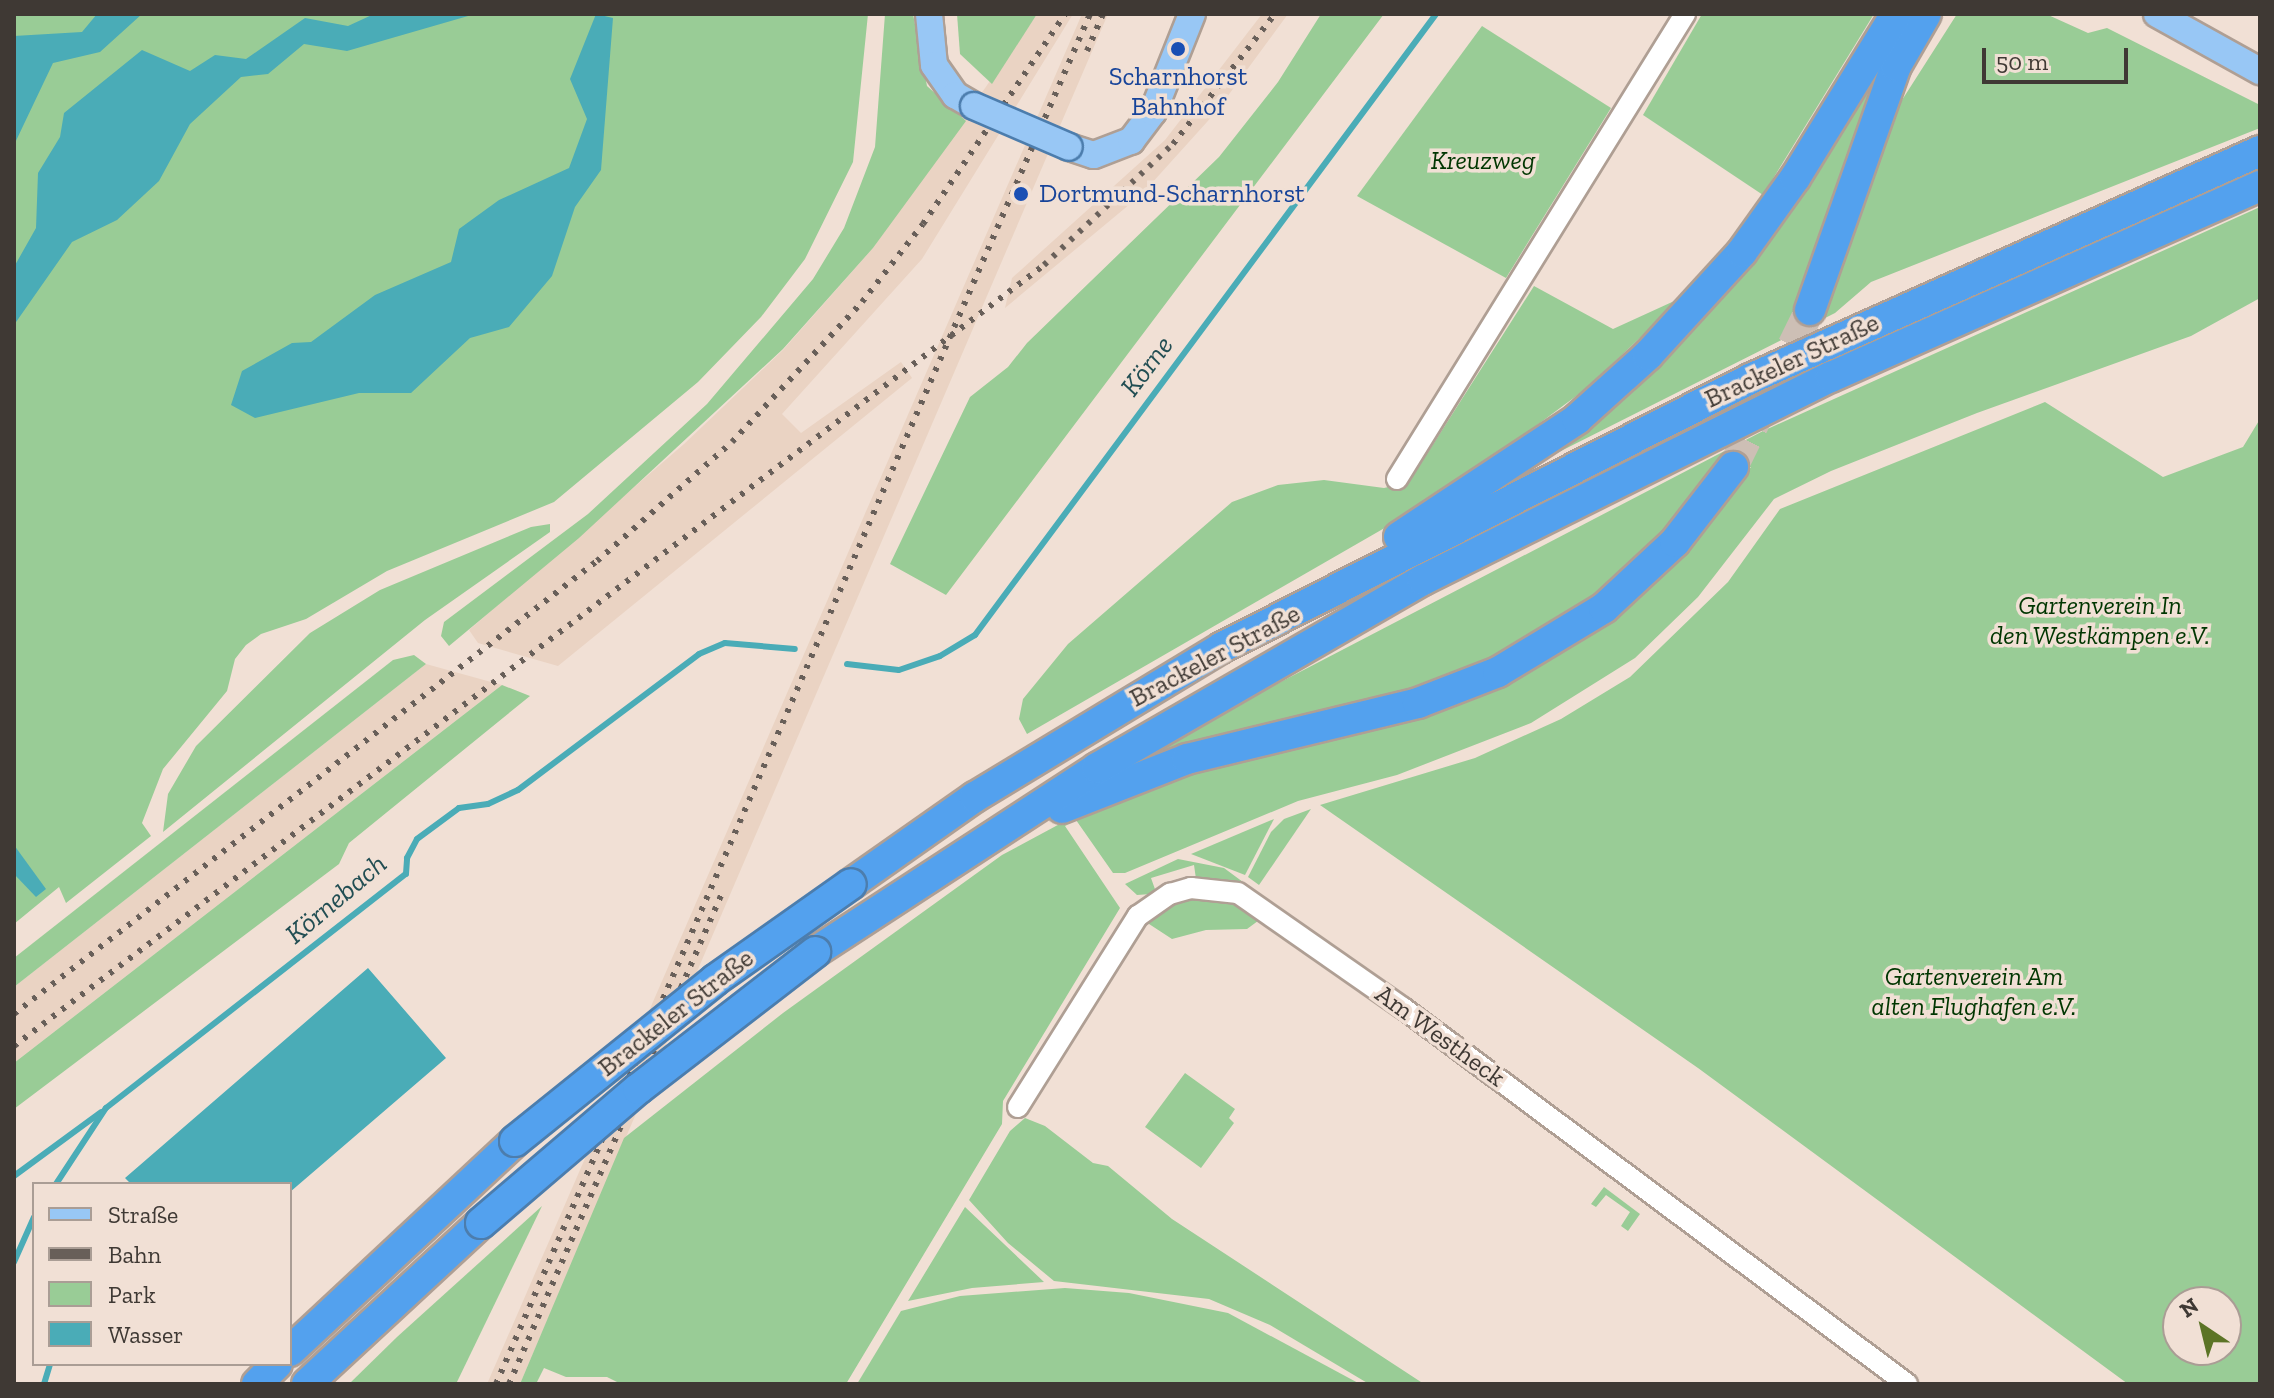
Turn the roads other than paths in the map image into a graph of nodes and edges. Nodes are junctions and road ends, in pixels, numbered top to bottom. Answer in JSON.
{"nodes":[{"id":1,"x":929,"y":14,"type":"edge"},
{"id":2,"x":1192,"y":14,"type":"edge"},
{"id":3,"x":1685,"y":14,"type":"edge"},
{"id":4,"x":1896,"y":14,"type":"edge"},
{"id":5,"x":1926,"y":14,"type":"edge"},
{"id":6,"x":2157,"y":14,"type":"edge"},
{"id":7,"x":2260,"y":71,"type":"edge"},
{"id":8,"x":2254,"y":154,"type":"edge"},
{"id":9,"x":2260,"y":186,"type":"edge"},
{"id":10,"x":1810,"y":310,"type":"tunnel mouth"},
{"id":11,"x":1733,"y":467,"type":"tunnel mouth"},
{"id":12,"x":1397,"y":479,"type":"dead end"},
{"id":13,"x":1221,"y":648,"type":"junction"},
{"id":14,"x":946,"y":862,"type":"junction"},
{"id":15,"x":1018,"y":1107,"type":"dead end"},
{"id":16,"x":292,"y":1349,"type":"edge"},
{"id":17,"x":275,"y":1366,"type":"edge"},
{"id":18,"x":257,"y":1384,"type":"edge"},
{"id":19,"x":307,"y":1384,"type":"edge"},
{"id":20,"x":1907,"y":1384,"type":"edge"}],
"edges":[{"from":1,"to":2,"type":"main road","bridge":true},
{"from":3,"to":12,"type":"street"},
{"from":4,"to":13,"type":"highway"},
{"from":5,"to":10,"type":"highway"},
{"from":6,"to":7,"type":"main road"},
{"from":8,"to":13,"type":"highway","name":"Brackeler Straße"},
{"from":9,"to":14,"type":"highway","name":"Brackeler Straße"},
{"from":11,"to":14,"type":"highway"},
{"from":13,"to":16,"type":"highway","name":"Brackeler Straße","bridge":true},
{"from":14,"to":19,"type":"highway","name":"Brackeler Straße","bridge":true},
{"from":15,"to":20,"type":"street","name":"Am Westheck"},
{"from":17,"to":18,"type":"highway"}]}
